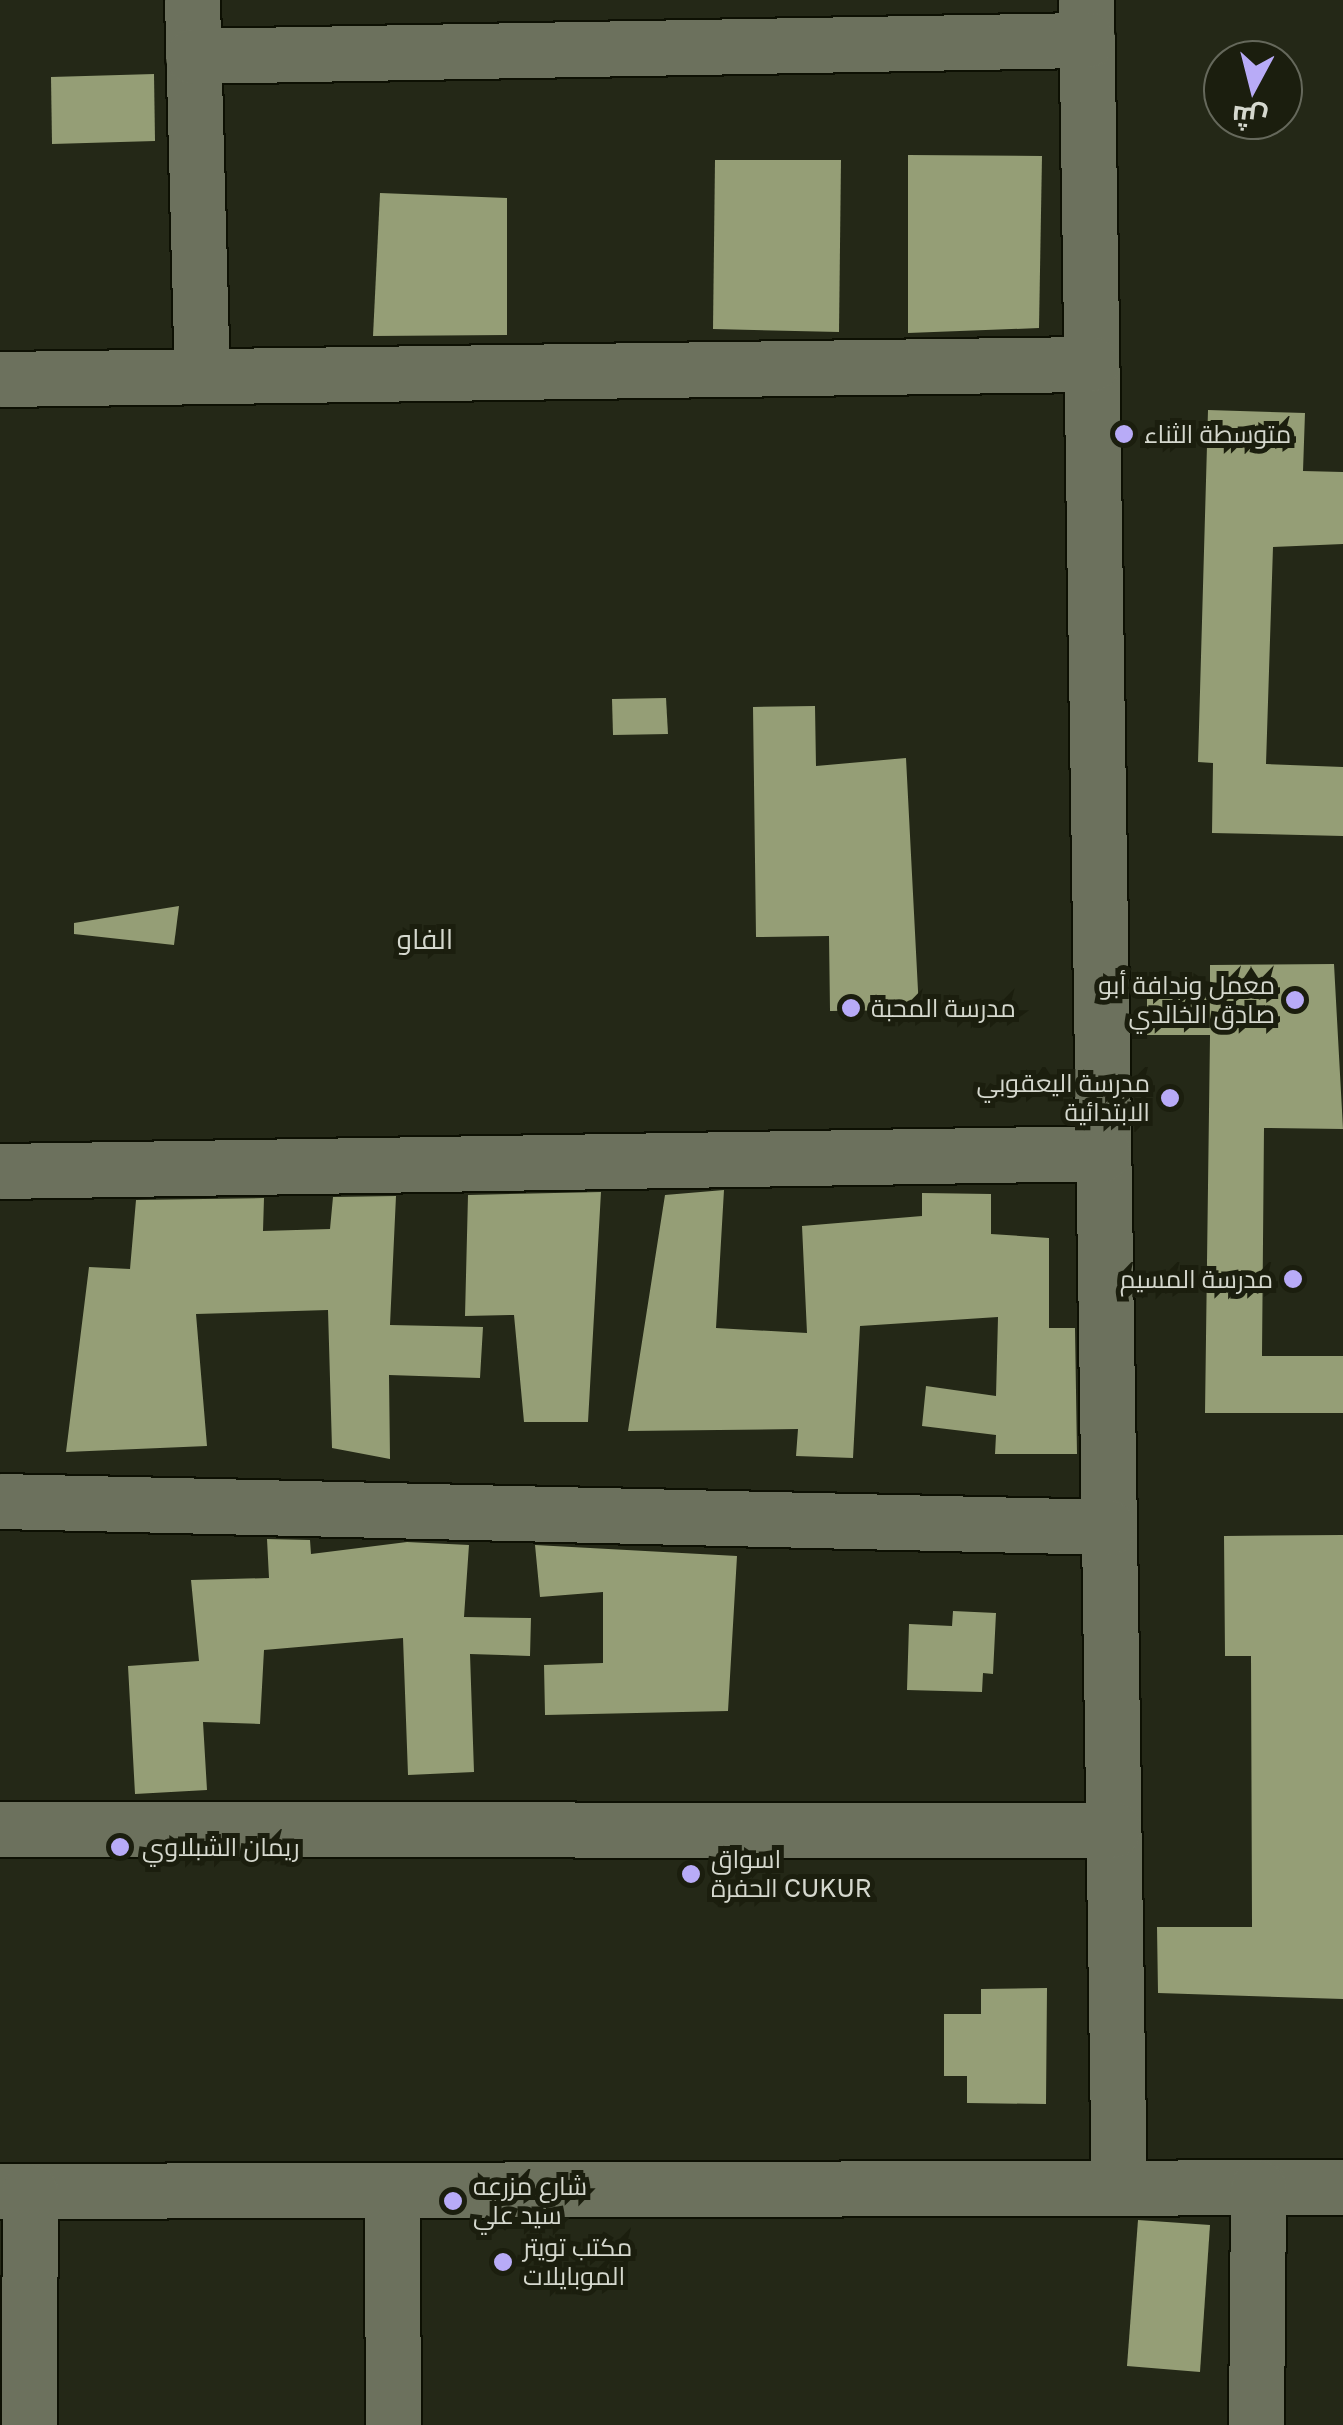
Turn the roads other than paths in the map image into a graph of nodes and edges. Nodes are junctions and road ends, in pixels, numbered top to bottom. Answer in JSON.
{"nodes":[{"id":1,"x":192,"y":0,"type":"edge"},
{"id":2,"x":1087,"y":20,"type":"edge"},
{"id":3,"x":193,"y":56,"type":"junction"},
{"id":4,"x":1091,"y":364,"type":"junction"},
{"id":5,"x":202,"y":376,"type":"junction"},
{"id":6,"x":0,"y":379,"type":"edge"},
{"id":7,"x":1103,"y":1154,"type":"junction"},
{"id":8,"x":0,"y":1170,"type":"edge"},
{"id":9,"x":0,"y":1501,"type":"edge"},
{"id":10,"x":1108,"y":1527,"type":"junction"},
{"id":11,"x":0,"y":1829,"type":"edge"},
{"id":12,"x":1113,"y":1830,"type":"junction"},
{"id":13,"x":1258,"y":2187,"type":"junction"},
{"id":14,"x":1343,"y":2187,"type":"edge"},
{"id":15,"x":1118,"y":2188,"type":"junction"},
{"id":16,"x":392,"y":2190,"type":"junction"},
{"id":17,"x":15,"y":2191,"type":"edge"},
{"id":18,"x":29,"y":2425,"type":"edge"},
{"id":19,"x":393,"y":2425,"type":"edge"},
{"id":20,"x":1256,"y":2425,"type":"edge"}],
"edges":[{"from":1,"to":3,"type":"street"},
{"from":2,"to":3,"type":"street"},
{"from":2,"to":4,"type":"street"},
{"from":3,"to":5,"type":"street"},
{"from":4,"to":5,"type":"street"},
{"from":4,"to":7,"type":"street"},
{"from":5,"to":6,"type":"street"},
{"from":7,"to":8,"type":"street"},
{"from":7,"to":10,"type":"street"},
{"from":9,"to":10,"type":"street"},
{"from":10,"to":12,"type":"street"},
{"from":11,"to":12,"type":"street"},
{"from":12,"to":15,"type":"street"},
{"from":13,"to":14,"type":"street"},
{"from":13,"to":15,"type":"street"},
{"from":13,"to":20,"type":"street"},
{"from":15,"to":16,"type":"street"},
{"from":16,"to":17,"type":"street"},
{"from":16,"to":19,"type":"street"},
{"from":17,"to":18,"type":"street"}]}
